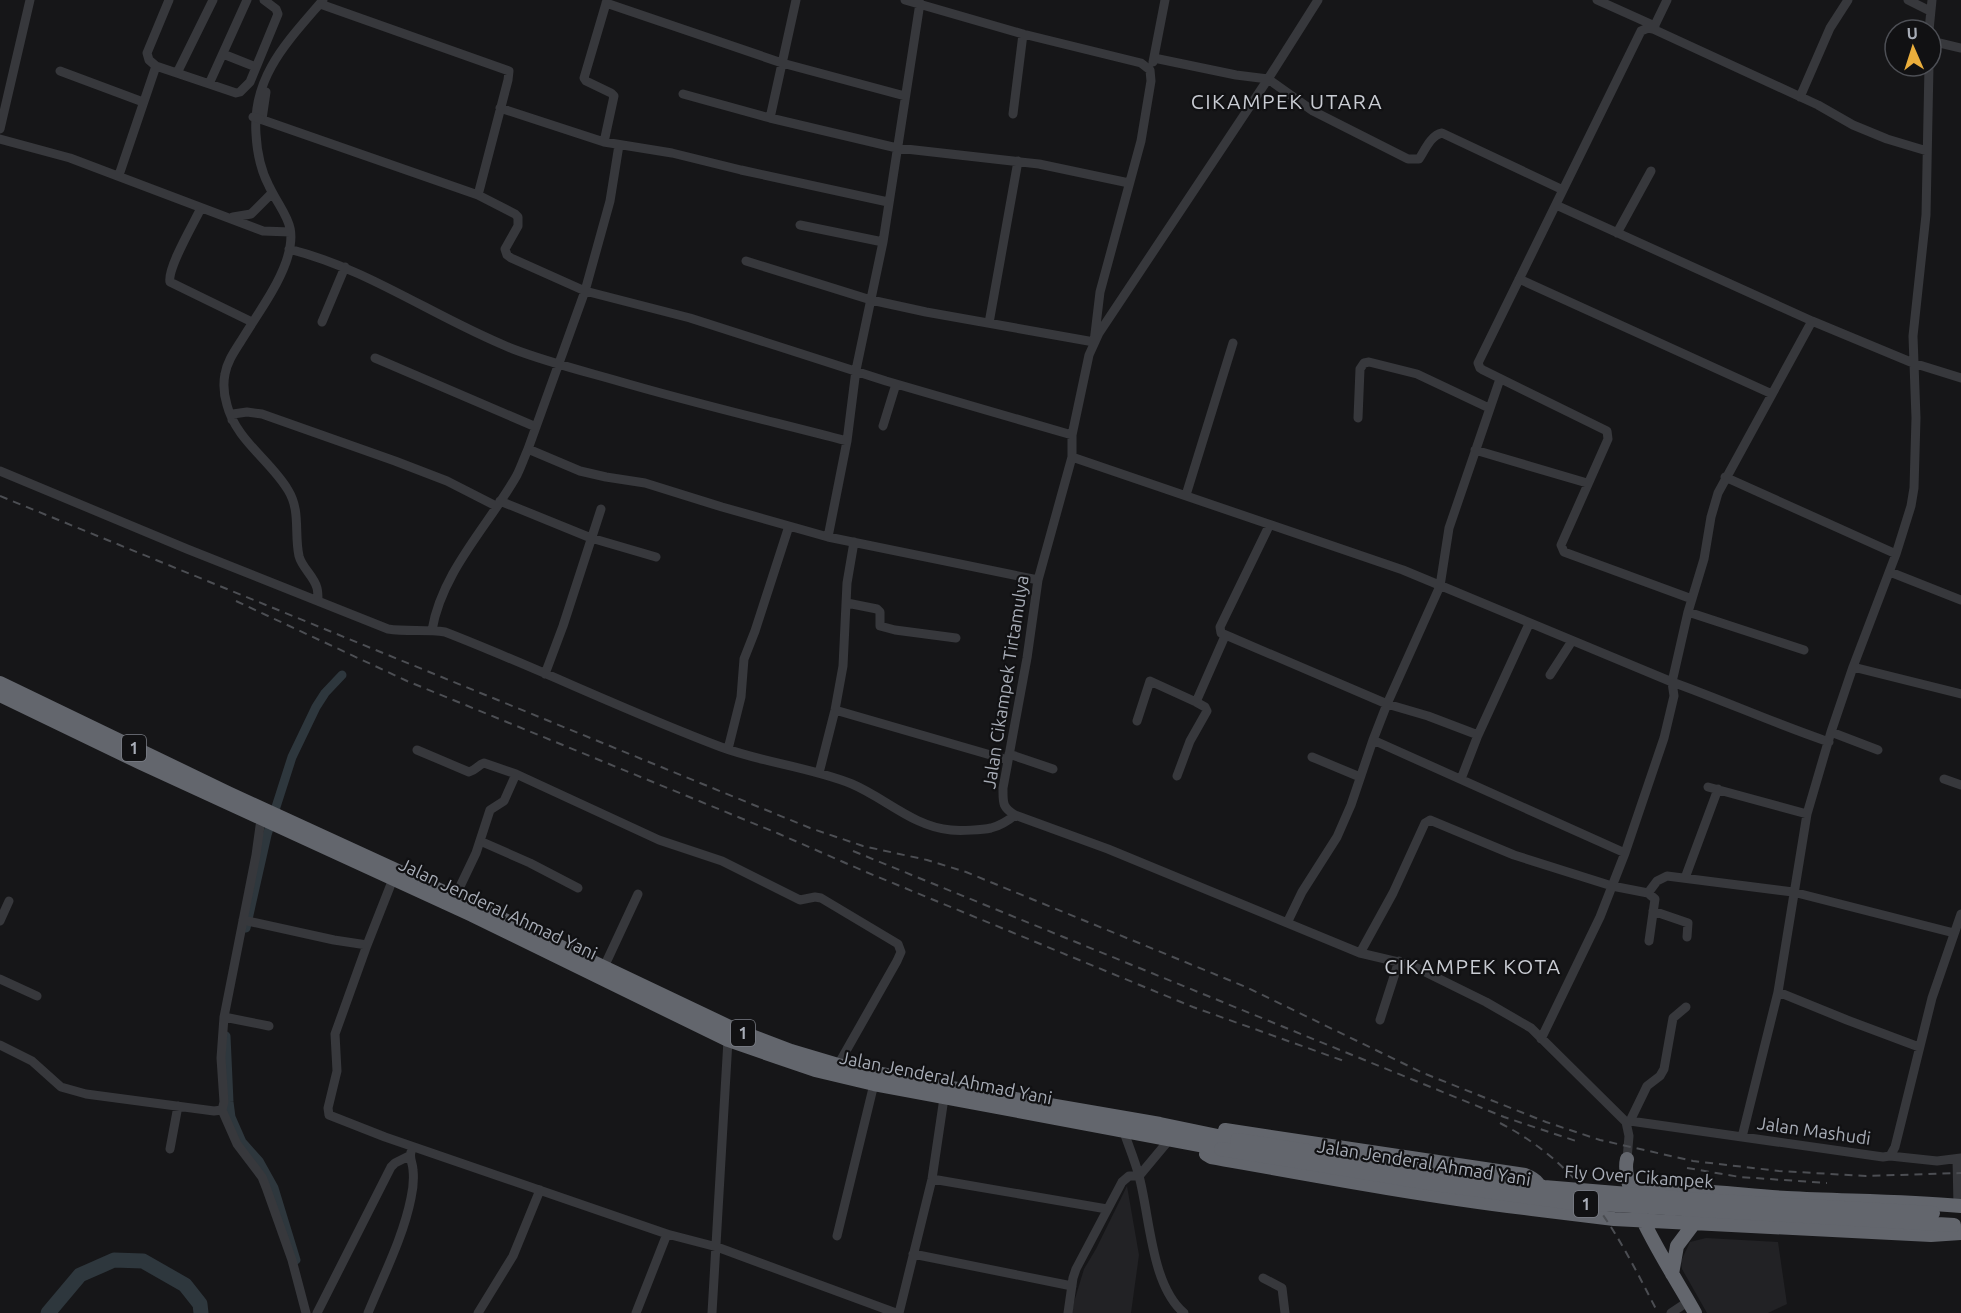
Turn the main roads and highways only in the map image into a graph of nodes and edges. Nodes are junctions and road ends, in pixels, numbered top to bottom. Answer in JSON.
{"nodes":[{"id":1,"x":0,"y":683,"type":"edge"},
{"id":2,"x":0,"y":695,"type":"edge"},
{"id":3,"x":264,"y":817,"type":"junction"},
{"id":4,"x":282,"y":824,"type":"junction"},
{"id":5,"x":732,"y":1035,"type":"junction"},
{"id":6,"x":1160,"y":1124,"type":"junction"},
{"id":7,"x":1237,"y":1140,"type":"joint"},
{"id":8,"x":1189,"y":1144,"type":"junction"},
{"id":9,"x":1666,"y":1189,"type":"junction"},
{"id":10,"x":1632,"y":1191,"type":"junction"},
{"id":11,"x":1690,"y":1191,"type":"junction"},
{"id":12,"x":1532,"y":1209,"type":"junction"},
{"id":13,"x":1959,"y":1218,"type":"edge"},
{"id":14,"x":1642,"y":1221,"type":"junction"},
{"id":15,"x":1695,"y":1223,"type":"junction"},
{"id":16,"x":1672,"y":1274,"type":"junction"},
{"id":17,"x":1692,"y":1307,"type":"edge"}],
"edges":[{"from":1,"to":3,"type":"highway","name":"Jalan Jenderal Ahmad Yani","number":"1"},
{"from":2,"to":3,"type":"highway","name":"Jalan Jenderal Ahmad Yani","number":"1"},
{"from":3,"to":4,"type":"highway","name":"Jalan Jenderal Ahmad Yani","number":"1"},
{"from":4,"to":5,"type":"highway","name":"Jalan Jenderal Ahmad Yani","number":"1"},
{"from":4,"to":5,"type":"highway","name":"Jalan Jenderal Ahmad Yani","number":"1"},
{"from":5,"to":6,"type":"highway","name":"Jalan Jenderal Ahmad Yani","number":"1"},
{"from":5,"to":8,"type":"highway","name":"Jalan Jenderal Ahmad Yani","number":"1"},
{"from":6,"to":7,"type":"highway","name":"Jalan Jenderal Ahmad Yani","number":"1"},
{"from":6,"to":12,"type":"highway"},
{"from":7,"to":13,"type":"highway","name":"Fly Over Cikampek","number":"1","bridge":true},
{"from":8,"to":12,"type":"highway"},
{"from":8,"to":13,"type":"highway","name":"Jalan Jenderal Ahmad Yani","number":"1","bridge":true},
{"from":9,"to":10,"type":"highway"},
{"from":9,"to":10,"type":"highway"},
{"from":9,"to":11,"type":"highway"},
{"from":10,"to":14,"type":"highway"},
{"from":11,"to":13,"type":"highway"},
{"from":11,"to":15,"type":"highway"},
{"from":12,"to":14,"type":"highway"},
{"from":13,"to":15,"type":"highway"},
{"from":14,"to":15,"type":"highway"},
{"from":14,"to":16,"type":"highway"},
{"from":15,"to":16,"type":"highway"},
{"from":16,"to":17,"type":"highway"}]}
